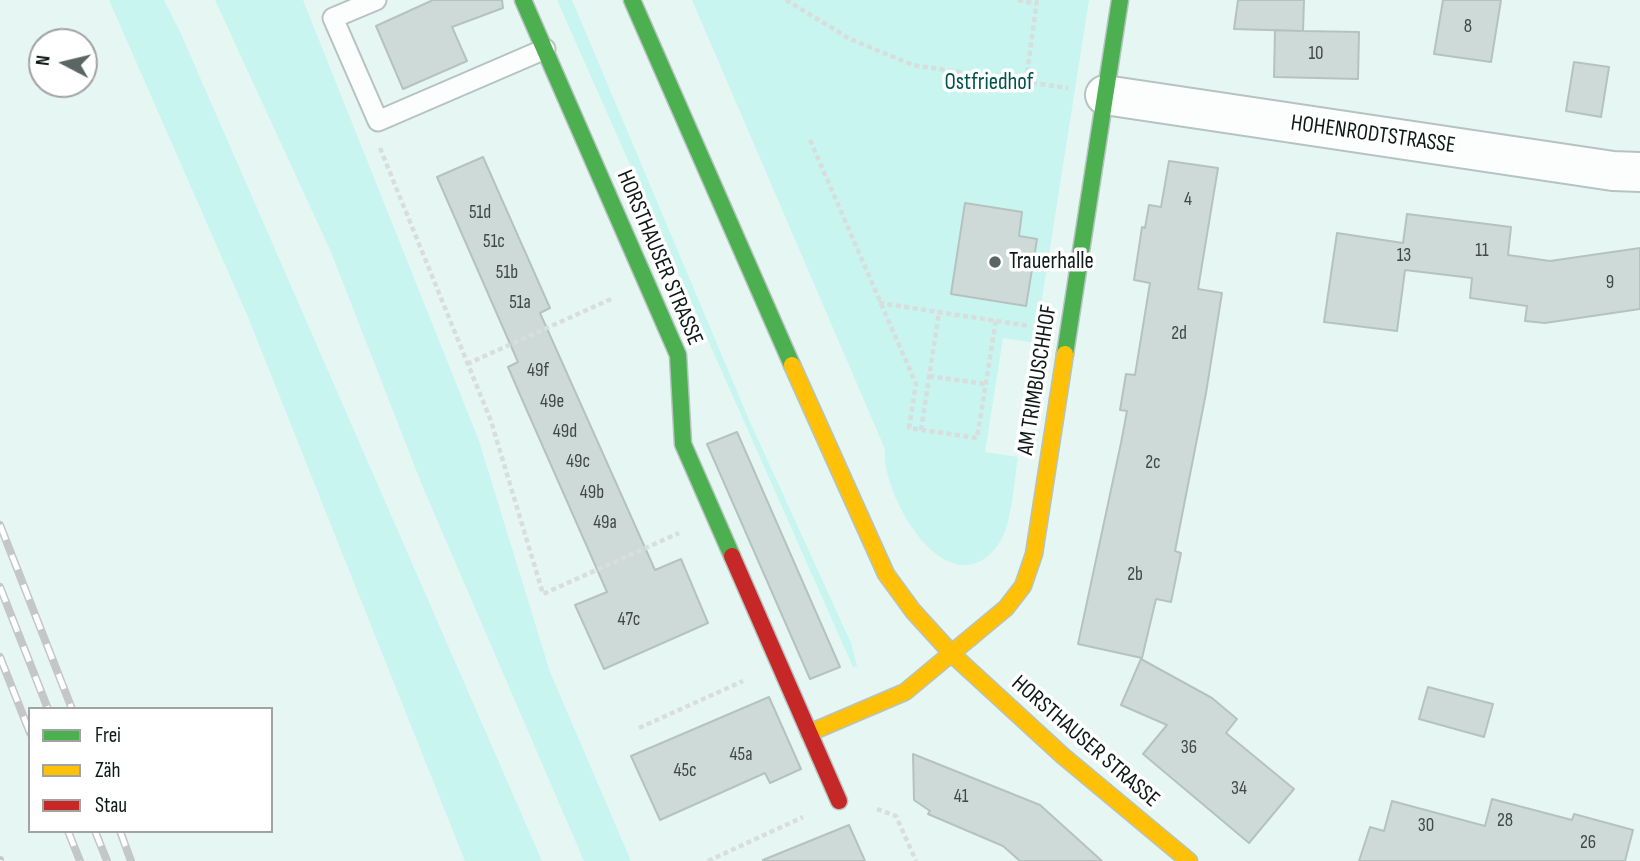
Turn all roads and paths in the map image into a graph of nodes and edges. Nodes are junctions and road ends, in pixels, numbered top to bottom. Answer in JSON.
{"nodes":[{"id":1,"x":376,"y":0,"type":"edge"},
{"id":2,"x":523,"y":0,"type":"edge"},
{"id":3,"x":632,"y":0,"type":"edge"},
{"id":4,"x":786,"y":0,"type":"edge"},
{"id":5,"x":1018,"y":0,"type":"edge"},
{"id":6,"x":1120,"y":0,"type":"edge"},
{"id":7,"x":1037,"y":2,"type":"edge"},
{"id":8,"x":545,"y":49,"type":"junction"},
{"id":9,"x":1026,"y":82,"type":"junction"},
{"id":10,"x":1105,"y":95,"type":"junction"},
{"id":11,"x":378,"y":121,"type":"junction"},
{"id":12,"x":810,"y":140,"type":"dead end"},
{"id":13,"x":1640,"y":172,"type":"edge"},
{"id":14,"x":647,"y":283,"type":"junction"},
{"id":15,"x":880,"y":303,"type":"junction"},
{"id":16,"x":939,"y":312,"type":"junction"},
{"id":17,"x":996,"y":320,"type":"junction"},
{"id":18,"x":1069,"y":331,"type":"junction"},
{"id":19,"x":467,"y":364,"type":"junction"},
{"id":20,"x":929,"y":376,"type":"junction"},
{"id":21,"x":985,"y":384,"type":"junction"},
{"id":22,"x":921,"y":430,"type":"junction"},
{"id":23,"x":715,"y":517,"type":"junction"},
{"id":24,"x":953,"y":655,"type":"junction"},
{"id":25,"x":779,"y":665,"type":"junction"},
{"id":26,"x":639,"y":728,"type":"dead end"},
{"id":27,"x":809,"y":733,"type":"junction"},
{"id":28,"x":839,"y":801,"type":"junction"},
{"id":29,"x":708,"y":861,"type":"edge"},
{"id":30,"x":916,"y":861,"type":"edge"},
{"id":31,"x":1189,"y":861,"type":"edge"}],
"edges":[{"from":1,"to":11,"type":"lane"},
{"from":2,"to":8,"type":"street","name":"HORSTHAUSER STRASSE"},
{"from":3,"to":24,"type":"street","name":"HORSTHAUSER STRASSE"},
{"from":4,"to":9,"type":"path"},
{"from":5,"to":7,"type":"path"},
{"from":6,"to":10,"type":"street","name":"AM TRIMBUSCHHOF"},
{"from":7,"to":9,"type":"path"},
{"from":8,"to":11,"type":"lane"},
{"from":8,"to":14,"type":"street","name":"HORSTHAUSER STRASSE"},
{"from":9,"to":10,"type":"path"},
{"from":10,"to":13,"type":"street","name":"HOHENRODTSTRASSE"},
{"from":10,"to":18,"type":"street","name":"AM TRIMBUSCHHOF"},
{"from":11,"to":19,"type":"path"},
{"from":12,"to":15,"type":"path"},
{"from":14,"to":19,"type":"path"},
{"from":14,"to":23,"type":"street","name":"HORSTHAUSER STRASSE"},
{"from":15,"to":16,"type":"path"},
{"from":15,"to":22,"type":"path"},
{"from":16,"to":17,"type":"path"},
{"from":16,"to":20,"type":"path"},
{"from":17,"to":18,"type":"path"},
{"from":17,"to":21,"type":"path"},
{"from":18,"to":24,"type":"street","name":"AM TRIMBUSCHHOF"},
{"from":19,"to":23,"type":"path"},
{"from":20,"to":21,"type":"path"},
{"from":20,"to":22,"type":"path"},
{"from":21,"to":22,"type":"path"},
{"from":23,"to":25,"type":"street","name":"HORSTHAUSER STRASSE"},
{"from":24,"to":27,"type":"street"},
{"from":24,"to":31,"type":"street","name":"HORSTHAUSER STRASSE"},
{"from":25,"to":26,"type":"path"},
{"from":25,"to":27,"type":"street","name":"HORSTHAUSER STRASSE"},
{"from":27,"to":28,"type":"street","name":"HORSTHAUSER STRASSE"},
{"from":28,"to":29,"type":"path"},
{"from":28,"to":30,"type":"path"}]}
